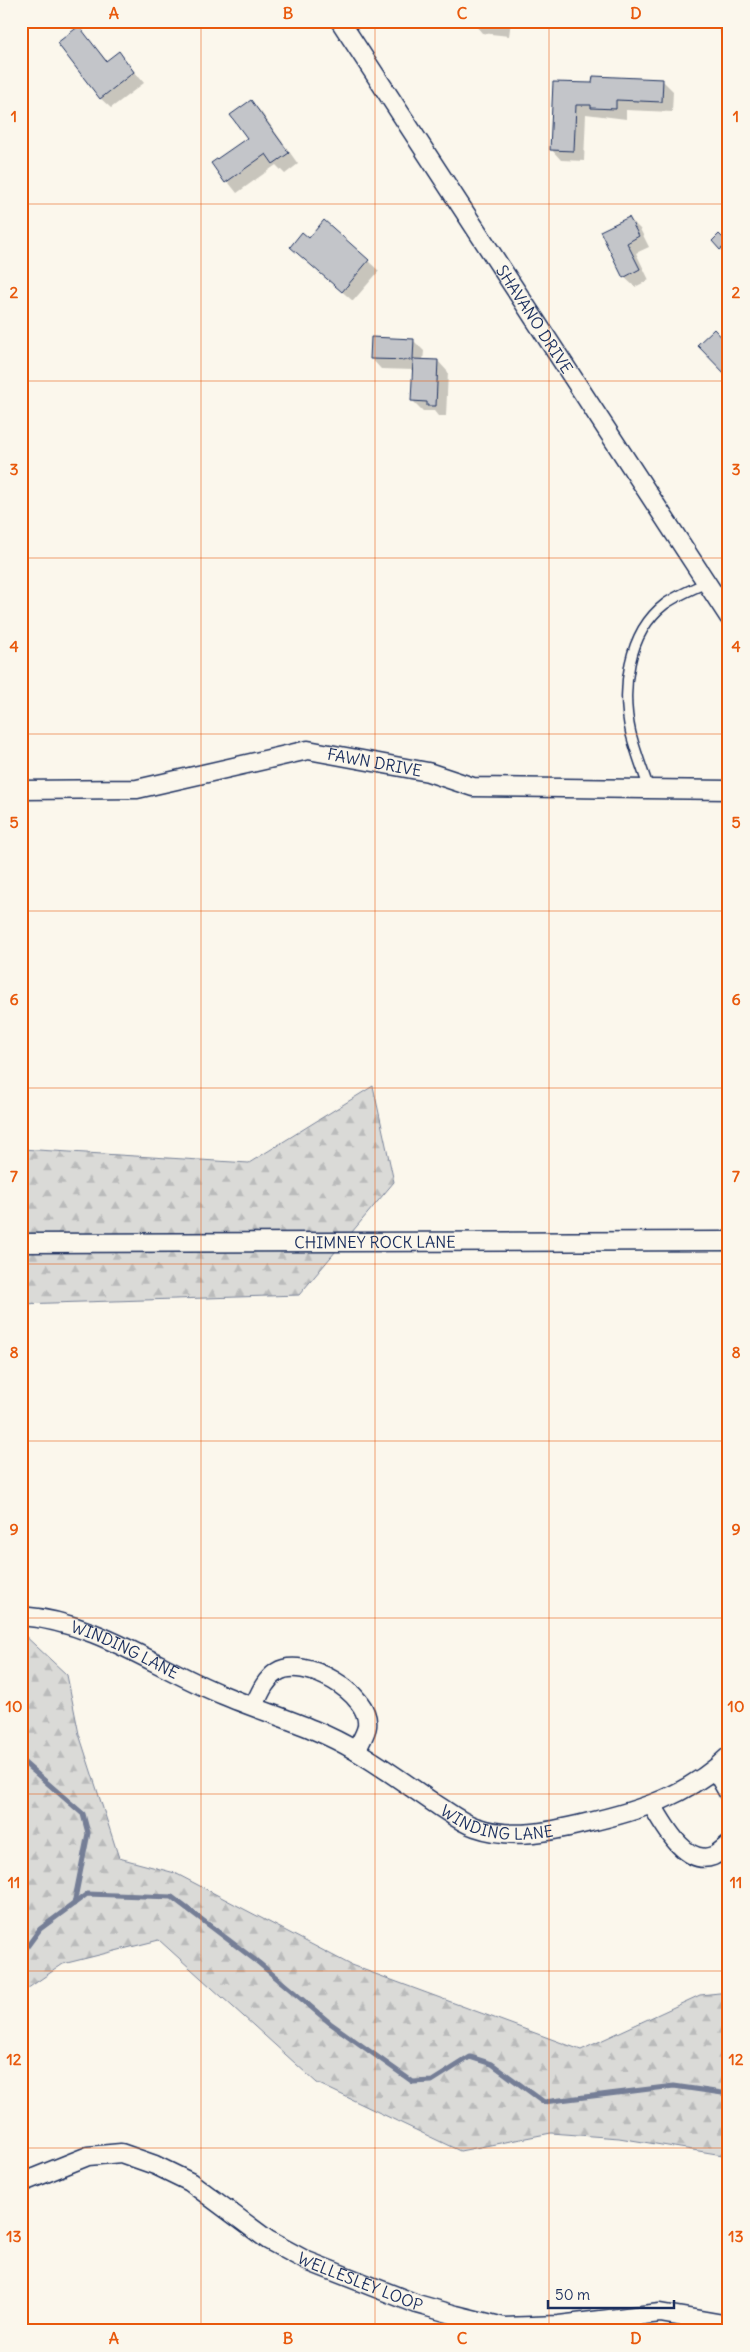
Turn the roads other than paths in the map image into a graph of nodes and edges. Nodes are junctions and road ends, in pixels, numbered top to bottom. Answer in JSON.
{"nodes":[{"id":1,"x":340,"y":21,"type":"edge"},
{"id":2,"x":706,"y":583,"type":"junction"},
{"id":3,"x":729,"y":618,"type":"edge"},
{"id":4,"x":649,"y":789,"type":"junction"},
{"id":5,"x":21,"y":790,"type":"edge"},
{"id":6,"x":729,"y":790,"type":"edge"},
{"id":7,"x":729,"y":1241,"type":"edge"},
{"id":8,"x":21,"y":1243,"type":"edge"},
{"id":9,"x":21,"y":1616,"type":"edge"},
{"id":10,"x":254,"y":1706,"type":"junction"},
{"id":11,"x":356,"y":1751,"type":"junction"},
{"id":12,"x":729,"y":1756,"type":"edge"},
{"id":13,"x":715,"y":1770,"type":"junction"},
{"id":14,"x":729,"y":1794,"type":"edge"},
{"id":15,"x":652,"y":1805,"type":"junction"},
{"id":16,"x":729,"y":1844,"type":"edge"},
{"id":17,"x":21,"y":2183,"type":"edge"},
{"id":18,"x":729,"y":2326,"type":"edge"}],
"edges":[{"from":1,"to":2,"type":"street","name":"SHAVANO DRIVE"},
{"from":2,"to":3,"type":"street","name":"SHAVANO DRIVE"},
{"from":2,"to":4,"type":"lane"},
{"from":4,"to":5,"type":"street","name":"FAWN DRIVE"},
{"from":4,"to":6,"type":"street","name":"FAWN DRIVE"},
{"from":7,"to":8,"type":"street","name":"CHIMNEY ROCK LANE"},
{"from":9,"to":10,"type":"street","name":"WINDING LANE"},
{"from":10,"to":11,"type":"street","name":"WINDING LANE"},
{"from":10,"to":11,"type":"street"},
{"from":11,"to":15,"type":"street","name":"WINDING LANE"},
{"from":12,"to":13,"type":"street","name":"WINDING LANE"},
{"from":13,"to":14,"type":"street"},
{"from":13,"to":15,"type":"street","name":"WINDING LANE"},
{"from":15,"to":16,"type":"street"},
{"from":17,"to":18,"type":"street","name":"WELLESLEY LOOP"}]}
